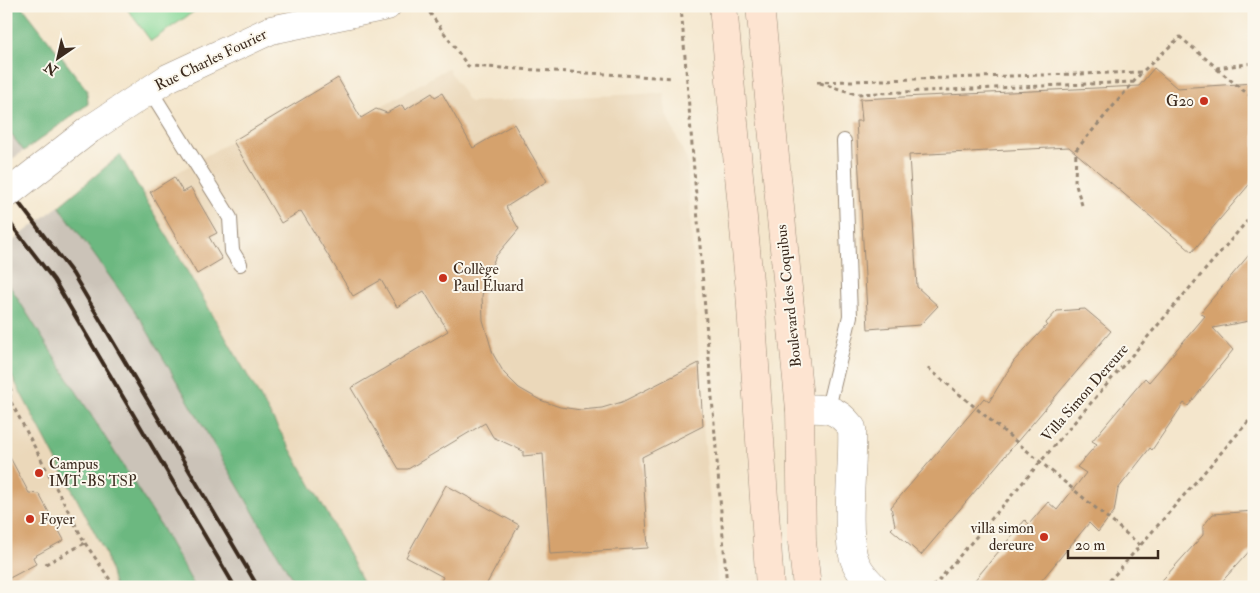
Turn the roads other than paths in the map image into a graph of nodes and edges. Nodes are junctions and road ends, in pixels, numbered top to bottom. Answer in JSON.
{"nodes":[{"id":1,"x":387,"y":6,"type":"edge"},
{"id":2,"x":723,"y":6,"type":"edge"},
{"id":3,"x":760,"y":6,"type":"edge"},
{"id":4,"x":150,"y":90,"type":"junction"},
{"id":5,"x":844,"y":141,"type":"dead end"},
{"id":6,"x":6,"y":195,"type":"edge"},
{"id":7,"x":240,"y":264,"type":"dead end"},
{"id":8,"x":828,"y":408,"type":"junction"},
{"id":9,"x":800,"y":409,"type":"junction"},
{"id":10,"x":770,"y":587,"type":"edge"},
{"id":11,"x":806,"y":587,"type":"edge"},
{"id":12,"x":874,"y":587,"type":"edge"}],
"edges":[{"from":1,"to":4,"type":"street","name":"Rue Charles Fourier"},
{"from":2,"to":10,"type":"main road"},
{"from":3,"to":9,"type":"main road","name":"Boulevard des Coquibus"},
{"from":4,"to":6,"type":"street","name":"Rue Charles Fourier","bridge":true},
{"from":4,"to":7,"type":"lane"},
{"from":5,"to":8,"type":"lane"},
{"from":8,"to":9,"type":"street"},
{"from":8,"to":12,"type":"street"},
{"from":9,"to":11,"type":"main road","name":"Boulevard des Coquibus"}]}
